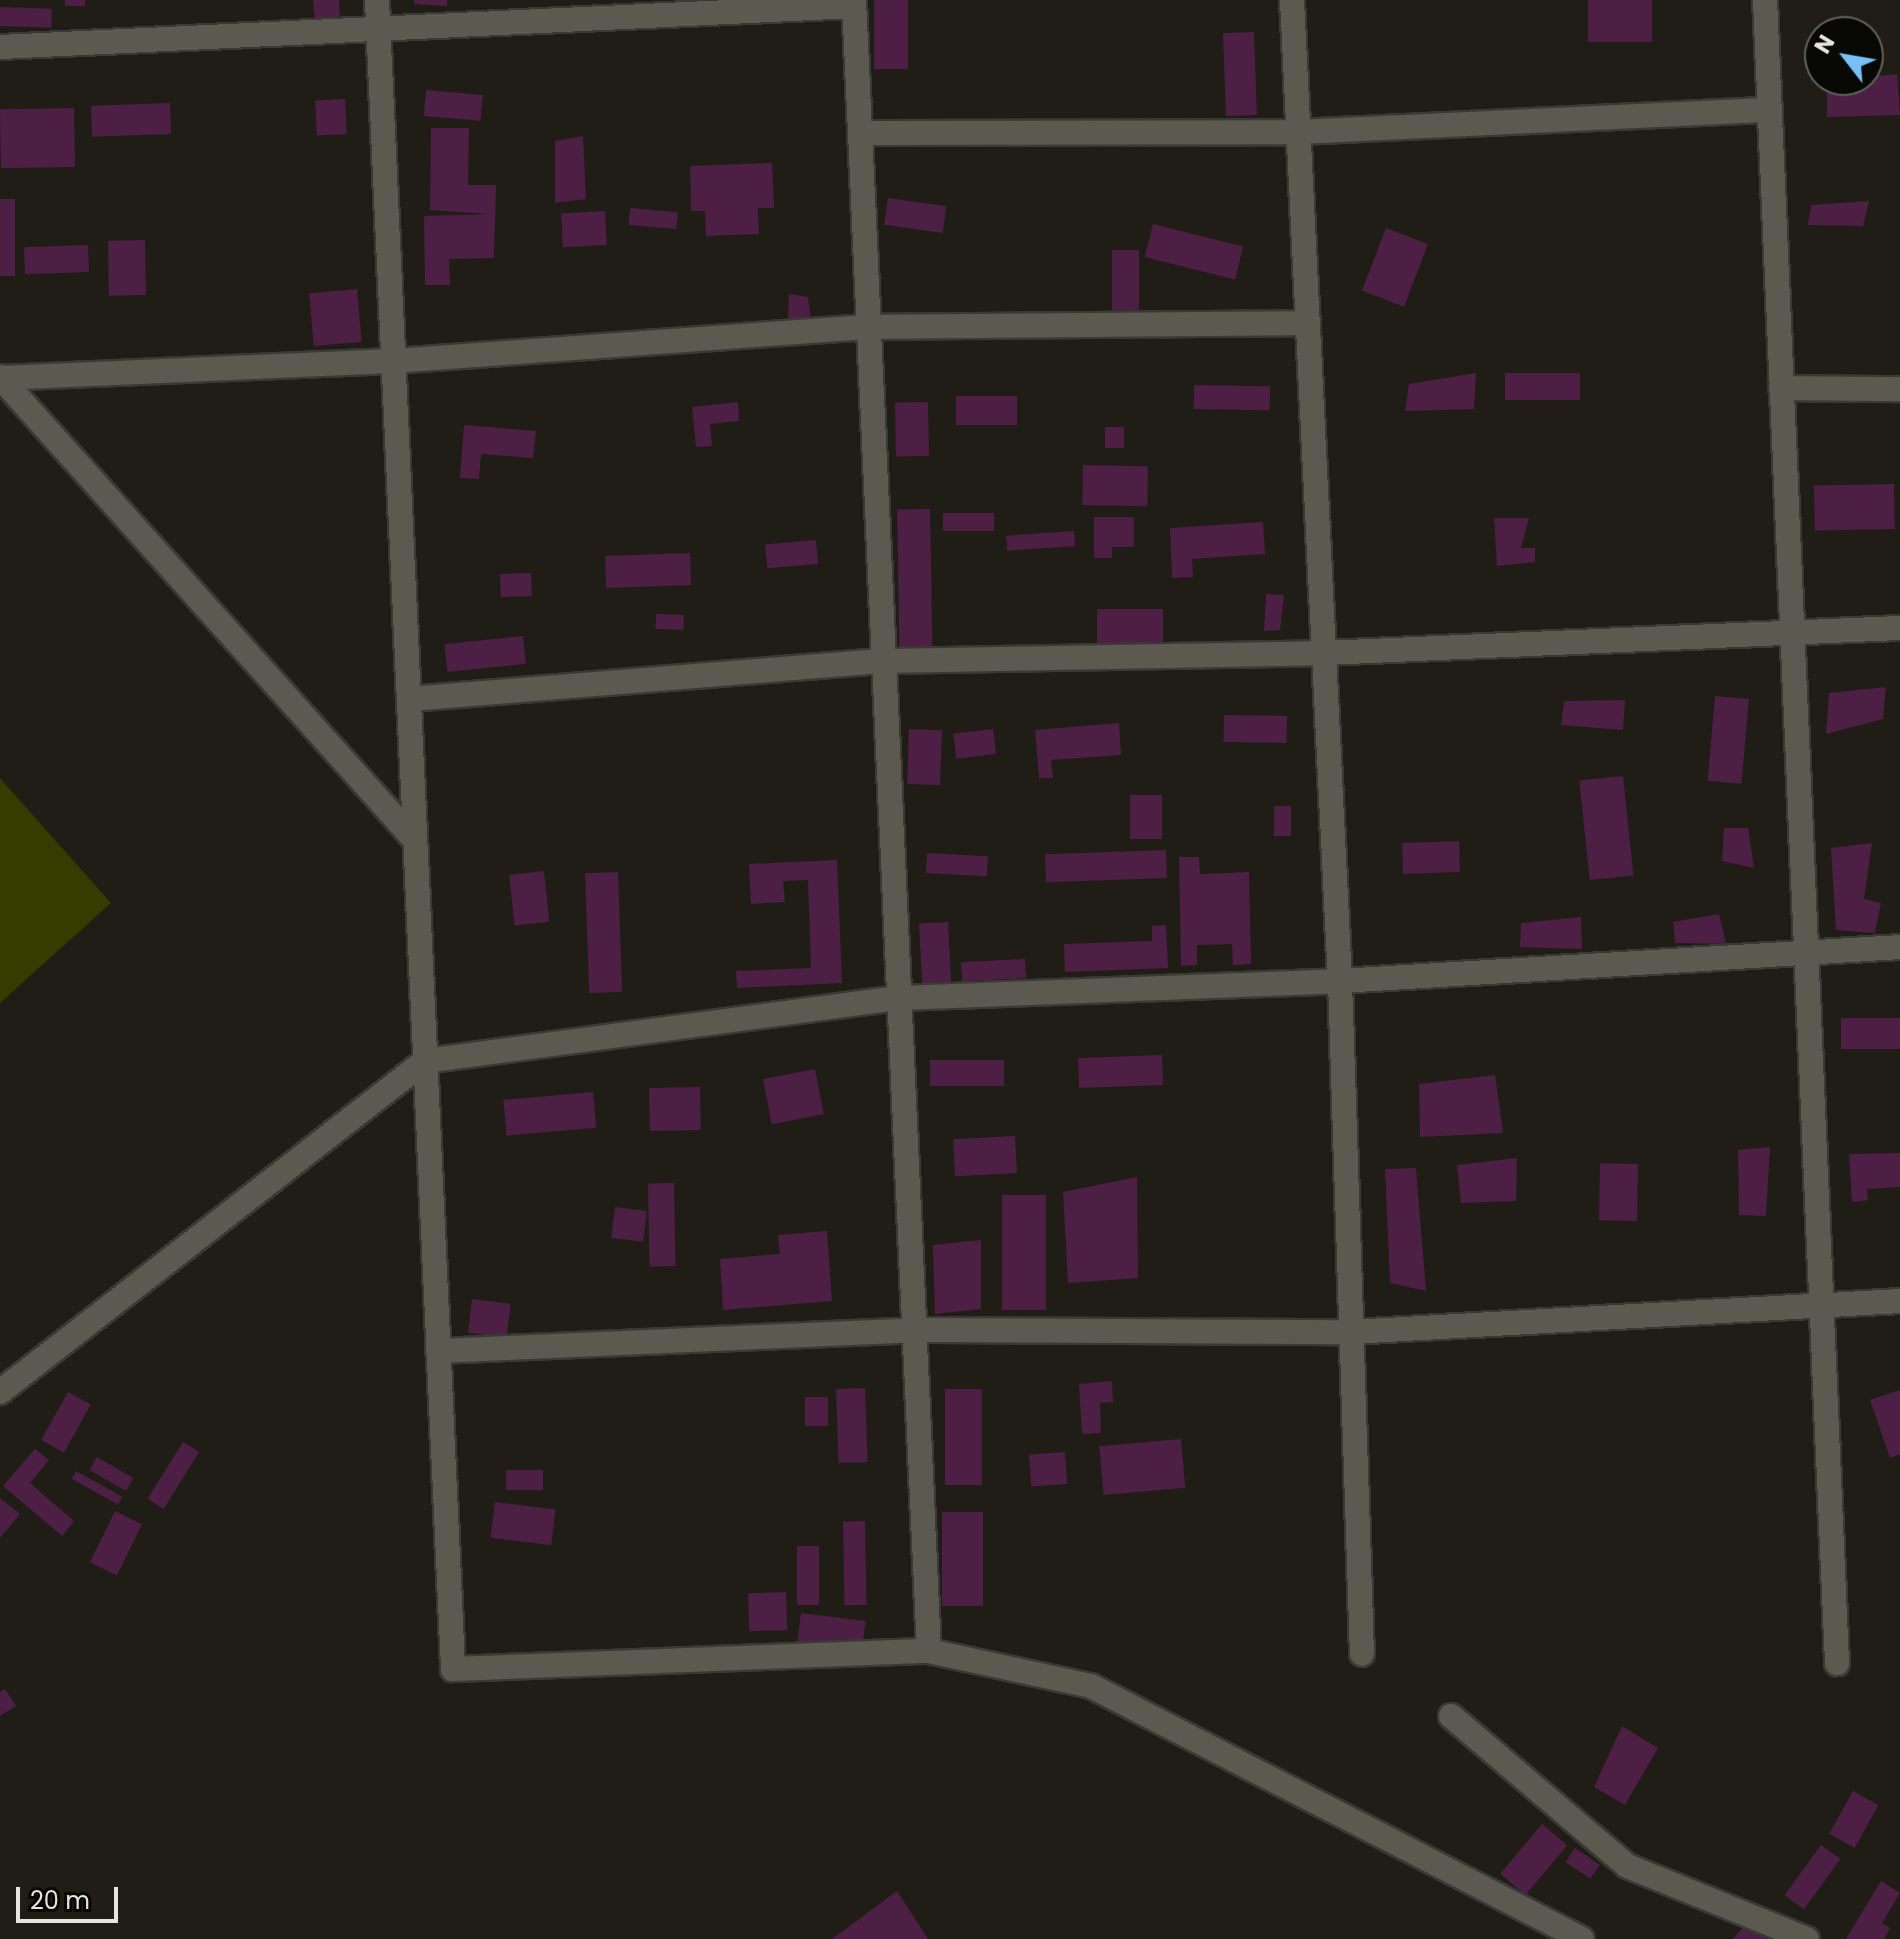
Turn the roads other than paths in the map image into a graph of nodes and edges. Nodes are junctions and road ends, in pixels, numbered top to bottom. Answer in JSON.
{"nodes":[{"id":1,"x":377,"y":0,"type":"edge"},
{"id":2,"x":1292,"y":0,"type":"edge"},
{"id":3,"x":1765,"y":0,"type":"edge"},
{"id":4,"x":854,"y":3,"type":"edge"},
{"id":5,"x":378,"y":33,"type":"junction"},
{"id":6,"x":0,"y":47,"type":"edge"},
{"id":7,"x":1769,"y":110,"type":"junction"},
{"id":8,"x":1298,"y":132,"type":"junction"},
{"id":9,"x":860,"y":133,"type":"junction"},
{"id":10,"x":1308,"y":323,"type":"junction"},
{"id":11,"x":869,"y":327,"type":"junction"},
{"id":12,"x":393,"y":361,"type":"junction"},
{"id":13,"x":0,"y":377,"type":"edge"},
{"id":14,"x":1781,"y":388,"type":"junction"},
{"id":15,"x":1900,"y":389,"type":"edge"},
{"id":16,"x":1900,"y":628,"type":"edge"},
{"id":17,"x":1792,"y":630,"type":"junction"},
{"id":18,"x":1324,"y":653,"type":"junction"},
{"id":19,"x":884,"y":661,"type":"junction"},
{"id":20,"x":409,"y":699,"type":"junction"},
{"id":21,"x":415,"y":840,"type":"junction"},
{"id":22,"x":1900,"y":947,"type":"edge"},
{"id":23,"x":1806,"y":951,"type":"junction"},
{"id":24,"x":1340,"y":981,"type":"junction"},
{"id":25,"x":900,"y":998,"type":"junction"},
{"id":26,"x":425,"y":1061,"type":"junction"},
{"id":27,"x":1900,"y":1301,"type":"edge"},
{"id":28,"x":1821,"y":1305,"type":"junction"},
{"id":29,"x":915,"y":1330,"type":"junction"},
{"id":30,"x":1351,"y":1332,"type":"junction"},
{"id":31,"x":438,"y":1351,"type":"junction"},
{"id":32,"x":0,"y":1392,"type":"edge"},
{"id":33,"x":929,"y":1651,"type":"junction"},
{"id":34,"x":1362,"y":1654,"type":"dead end"},
{"id":35,"x":1837,"y":1663,"type":"dead end"},
{"id":36,"x":1451,"y":1716,"type":"dead end"},
{"id":37,"x":1582,"y":1939,"type":"edge"},
{"id":38,"x":1807,"y":1939,"type":"edge"}],
"edges":[{"from":1,"to":5,"type":"street"},
{"from":2,"to":8,"type":"street"},
{"from":3,"to":7,"type":"street"},
{"from":4,"to":5,"type":"street"},
{"from":4,"to":9,"type":"street"},
{"from":5,"to":6,"type":"street"},
{"from":5,"to":12,"type":"street"},
{"from":7,"to":8,"type":"street"},
{"from":7,"to":14,"type":"street"},
{"from":8,"to":9,"type":"street"},
{"from":8,"to":10,"type":"street"},
{"from":9,"to":11,"type":"street"},
{"from":10,"to":11,"type":"street"},
{"from":10,"to":18,"type":"street"},
{"from":11,"to":12,"type":"street"},
{"from":11,"to":19,"type":"street"},
{"from":12,"to":13,"type":"street"},
{"from":12,"to":20,"type":"street"},
{"from":13,"to":21,"type":"street"},
{"from":14,"to":15,"type":"street"},
{"from":14,"to":17,"type":"street"},
{"from":16,"to":17,"type":"street"},
{"from":17,"to":18,"type":"street"},
{"from":17,"to":23,"type":"street"},
{"from":18,"to":19,"type":"street"},
{"from":18,"to":24,"type":"street"},
{"from":19,"to":20,"type":"street"},
{"from":19,"to":25,"type":"street"},
{"from":20,"to":21,"type":"street"},
{"from":21,"to":26,"type":"street"},
{"from":22,"to":23,"type":"street"},
{"from":23,"to":24,"type":"street"},
{"from":23,"to":28,"type":"street"},
{"from":24,"to":25,"type":"street"},
{"from":24,"to":30,"type":"street"},
{"from":25,"to":26,"type":"street"},
{"from":25,"to":29,"type":"street"},
{"from":26,"to":31,"type":"street"},
{"from":26,"to":32,"type":"street"},
{"from":27,"to":28,"type":"street"},
{"from":28,"to":30,"type":"street"},
{"from":28,"to":35,"type":"street"},
{"from":29,"to":30,"type":"street"},
{"from":29,"to":31,"type":"street"},
{"from":29,"to":33,"type":"street"},
{"from":30,"to":34,"type":"street"},
{"from":31,"to":33,"type":"street"},
{"from":33,"to":37,"type":"street"},
{"from":36,"to":38,"type":"street"}]}
